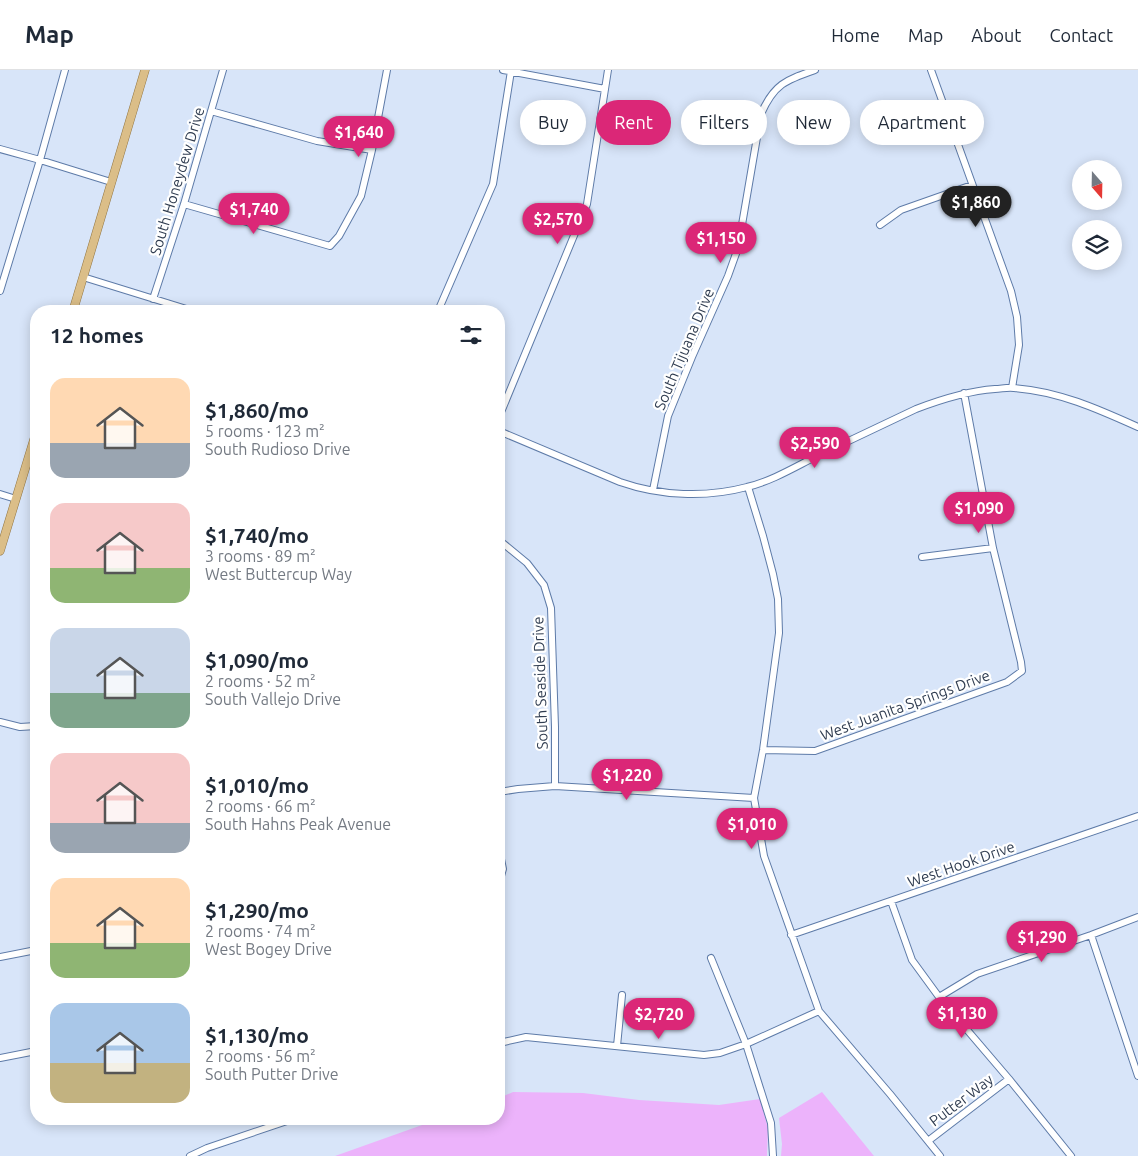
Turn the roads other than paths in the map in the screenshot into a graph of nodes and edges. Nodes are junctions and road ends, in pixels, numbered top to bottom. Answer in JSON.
{"nodes":[{"id":1,"x":65,"y":70,"type":"edge"},
{"id":2,"x":145,"y":70,"type":"edge"},
{"id":3,"x":224,"y":70,"type":"edge"},
{"id":4,"x":387,"y":70,"type":"edge"},
{"id":5,"x":503,"y":70,"type":"edge"},
{"id":6,"x":608,"y":70,"type":"edge"},
{"id":7,"x":815,"y":70,"type":"edge"},
{"id":8,"x":931,"y":70,"type":"edge"},
{"id":9,"x":511,"y":71,"type":"junction"},
{"id":10,"x":605,"y":89,"type":"junction"},
{"id":11,"x":211,"y":111,"type":"junction"},
{"id":12,"x":0,"y":149,"type":"edge"},
{"id":13,"x":372,"y":150,"type":"junction"},
{"id":14,"x":40,"y":160,"type":"junction"},
{"id":15,"x":111,"y":182,"type":"junction"},
{"id":16,"x":972,"y":185,"type":"junction"},
{"id":17,"x":184,"y":204,"type":"junction"},
{"id":18,"x":880,"y":225,"type":"dead end"},
{"id":19,"x":83,"y":277,"type":"junction"},
{"id":20,"x":0,"y":291,"type":"edge"},
{"id":21,"x":153,"y":299,"type":"junction"},
{"id":22,"x":75,"y":305,"type":"edge"},
{"id":23,"x":174,"y":305,"type":"edge"},
{"id":24,"x":441,"y":305,"type":"edge"},
{"id":25,"x":1012,"y":388,"type":"junction"},
{"id":26,"x":964,"y":393,"type":"junction"},
{"id":27,"x":505,"y":402,"type":"edge"},
{"id":28,"x":1138,"y":427,"type":"edge"},
{"id":29,"x":505,"y":434,"type":"edge"},
{"id":30,"x":30,"y":453,"type":"edge"},
{"id":31,"x":748,"y":487,"type":"junction"},
{"id":32,"x":653,"y":490,"type":"junction"},
{"id":33,"x":0,"y":494,"type":"edge"},
{"id":34,"x":16,"y":499,"type":"junction"},
{"id":35,"x":505,"y":545,"type":"edge"},
{"id":36,"x":993,"y":548,"type":"junction"},
{"id":37,"x":0,"y":551,"type":"edge"},
{"id":38,"x":922,"y":557,"type":"dead end"},
{"id":39,"x":0,"y":722,"type":"edge"},
{"id":40,"x":30,"y":726,"type":"edge"},
{"id":41,"x":763,"y":750,"type":"junction"},
{"id":42,"x":555,"y":786,"type":"junction"},
{"id":43,"x":505,"y":791,"type":"edge"},
{"id":44,"x":754,"y":798,"type":"junction"},
{"id":45,"x":1138,"y":816,"type":"edge"},
{"id":46,"x":891,"y":901,"type":"junction"},
{"id":47,"x":1138,"y":917,"type":"edge"},
{"id":48,"x":791,"y":935,"type":"junction"},
{"id":49,"x":1091,"y":935,"type":"junction"},
{"id":50,"x":30,"y":951,"type":"edge"},
{"id":51,"x":0,"y":958,"type":"edge"},
{"id":52,"x":711,"y":958,"type":"dead end"},
{"id":53,"x":622,"y":995,"type":"dead end"},
{"id":54,"x":940,"y":997,"type":"junction"},
{"id":55,"x":819,"y":1011,"type":"junction"},
{"id":56,"x":505,"y":1042,"type":"edge"},
{"id":57,"x":746,"y":1044,"type":"junction"},
{"id":58,"x":617,"y":1046,"type":"junction"},
{"id":59,"x":30,"y":1052,"type":"edge"},
{"id":60,"x":0,"y":1058,"type":"edge"},
{"id":61,"x":1138,"y":1076,"type":"edge"},
{"id":62,"x":1009,"y":1079,"type":"junction"},
{"id":63,"x":275,"y":1125,"type":"edge"},
{"id":64,"x":928,"y":1141,"type":"junction"},
{"id":65,"x":190,"y":1156,"type":"edge"},
{"id":66,"x":773,"y":1156,"type":"edge"},
{"id":67,"x":940,"y":1156,"type":"edge"},
{"id":68,"x":1071,"y":1156,"type":"edge"}],
"edges":[{"from":1,"to":14,"type":"street"},
{"from":2,"to":15,"type":"main road"},
{"from":3,"to":11,"type":"street","name":"South Honeydew Drive"},
{"from":4,"to":13,"type":"street"},
{"from":5,"to":9,"type":"street"},
{"from":6,"to":10,"type":"street"},
{"from":7,"to":32,"type":"street","name":"South Tijuana Drive"},
{"from":8,"to":16,"type":"street"},
{"from":9,"to":10,"type":"street"},
{"from":9,"to":24,"type":"street"},
{"from":10,"to":27,"type":"street"},
{"from":11,"to":13,"type":"street"},
{"from":11,"to":17,"type":"street","name":"South Honeydew Drive"},
{"from":12,"to":14,"type":"street"},
{"from":13,"to":17,"type":"street"},
{"from":14,"to":15,"type":"street"},
{"from":14,"to":20,"type":"street"},
{"from":15,"to":19,"type":"main road"},
{"from":16,"to":18,"type":"street"},
{"from":16,"to":25,"type":"street"},
{"from":17,"to":21,"type":"street","name":"South Honeydew Drive"},
{"from":19,"to":21,"type":"street"},
{"from":19,"to":22,"type":"main road"},
{"from":21,"to":23,"type":"street"},
{"from":25,"to":26,"type":"street"},
{"from":25,"to":28,"type":"street"},
{"from":26,"to":31,"type":"street"},
{"from":26,"to":36,"type":"street"},
{"from":29,"to":32,"type":"street"},
{"from":30,"to":34,"type":"main road"},
{"from":31,"to":32,"type":"street"},
{"from":31,"to":41,"type":"street"},
{"from":33,"to":34,"type":"street"},
{"from":34,"to":37,"type":"main road"},
{"from":35,"to":42,"type":"street","name":"South Seaside Drive"},
{"from":36,"to":38,"type":"street"},
{"from":36,"to":41,"type":"street","name":"West Juanita Springs Drive"},
{"from":39,"to":40,"type":"street"},
{"from":41,"to":44,"type":"street"},
{"from":42,"to":43,"type":"street"},
{"from":42,"to":44,"type":"street"},
{"from":44,"to":48,"type":"street"},
{"from":45,"to":46,"type":"street","name":"West Hook Drive"},
{"from":46,"to":48,"type":"street","name":"West Hook Drive"},
{"from":46,"to":54,"type":"street"},
{"from":47,"to":49,"type":"street"},
{"from":48,"to":55,"type":"street"},
{"from":49,"to":54,"type":"street"},
{"from":49,"to":61,"type":"street"},
{"from":50,"to":51,"type":"street"},
{"from":52,"to":57,"type":"street"},
{"from":53,"to":58,"type":"street"},
{"from":54,"to":62,"type":"street"},
{"from":55,"to":57,"type":"street"},
{"from":55,"to":64,"type":"street"},
{"from":56,"to":58,"type":"street"},
{"from":57,"to":58,"type":"street"},
{"from":57,"to":66,"type":"street"},
{"from":59,"to":60,"type":"street"},
{"from":62,"to":64,"type":"street","name":"Putter Way"},
{"from":62,"to":68,"type":"street"},
{"from":63,"to":65,"type":"street"},
{"from":64,"to":67,"type":"street"}]}
